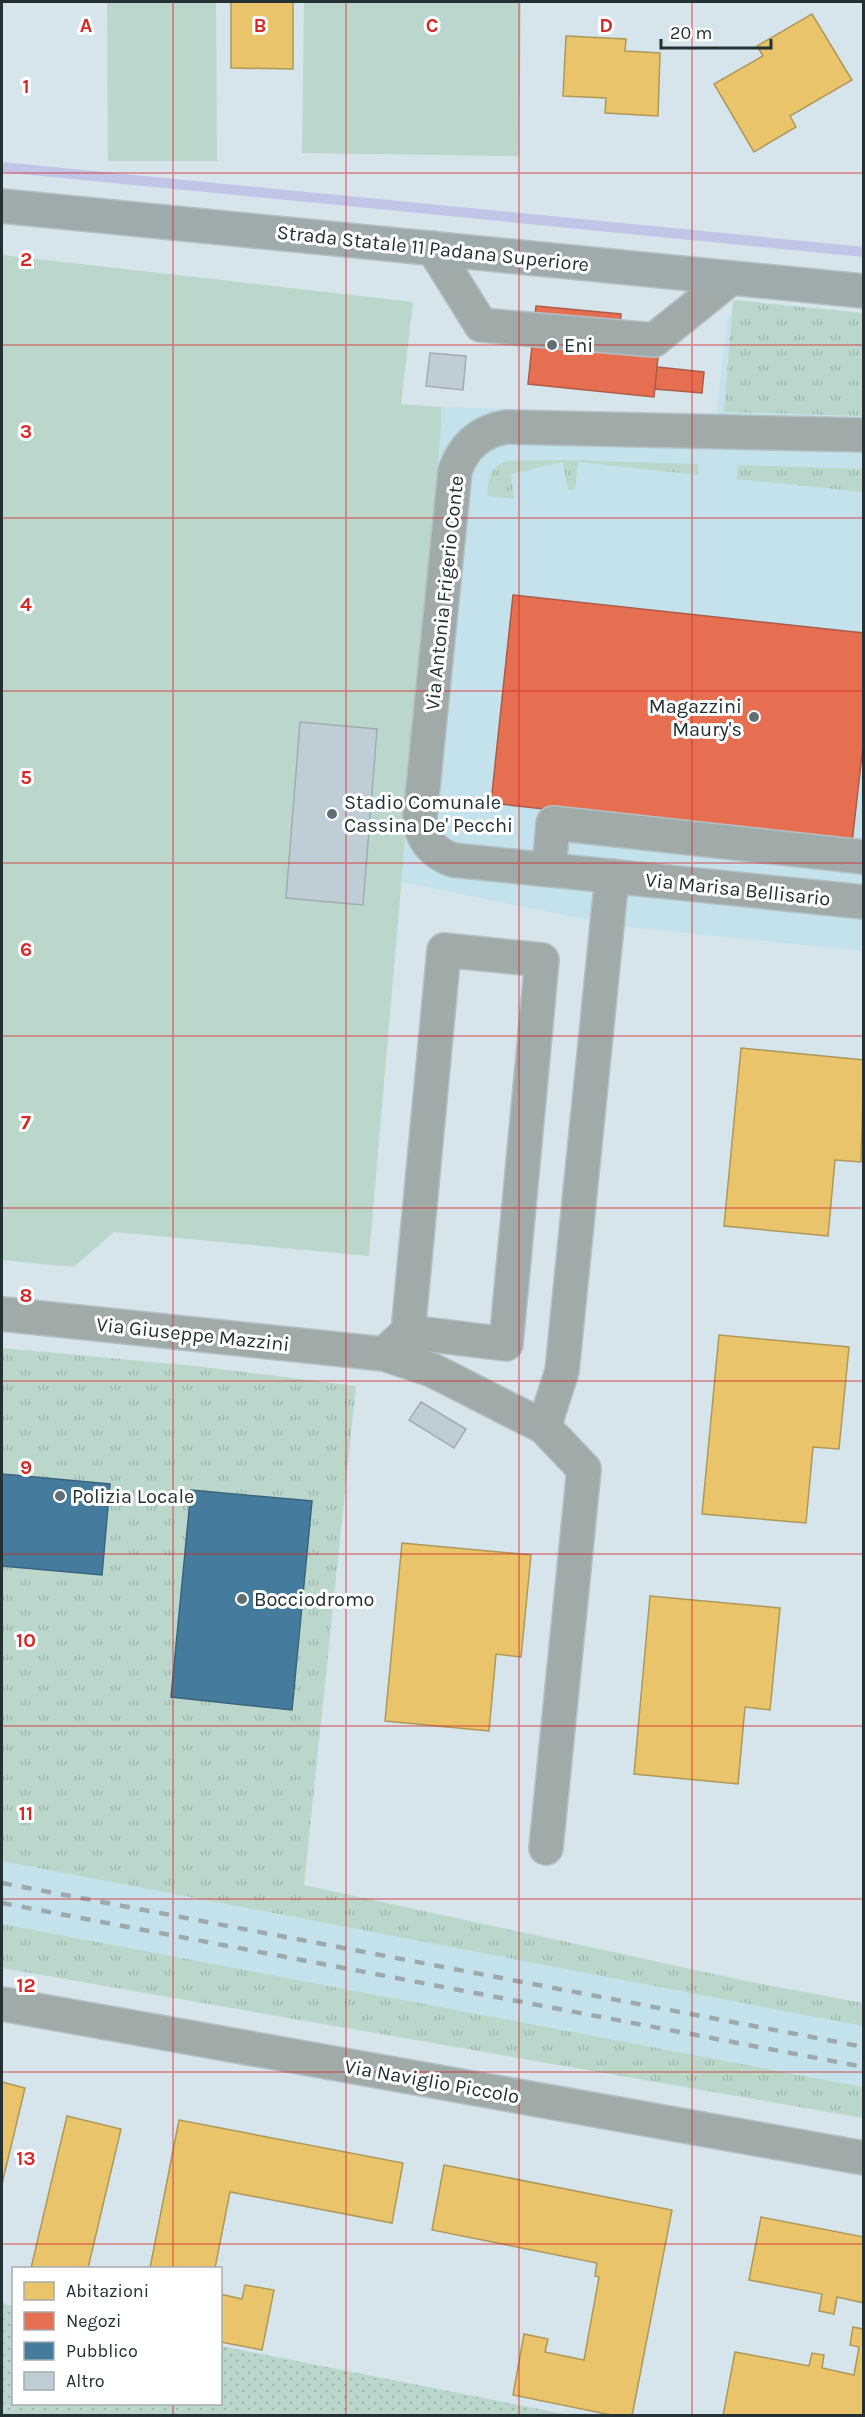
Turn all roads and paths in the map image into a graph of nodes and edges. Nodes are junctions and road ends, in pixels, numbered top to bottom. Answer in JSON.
{"nodes":[{"id":1,"x":2,"y":206,"type":"edge"},
{"id":2,"x":433,"y":248,"type":"junction"},
{"id":3,"x":731,"y":278,"type":"junction"},
{"id":4,"x":864,"y":291,"type":"edge"},
{"id":5,"x":864,"y":435,"type":"edge"},
{"id":6,"x":864,"y":856,"type":"edge"},
{"id":7,"x":549,"y":870,"type":"junction"},
{"id":8,"x":612,"y":876,"type":"junction"},
{"id":9,"x":864,"y":902,"type":"edge"},
{"id":10,"x":2,"y":1314,"type":"edge"},
{"id":11,"x":408,"y":1332,"type":"junction"},
{"id":12,"x":384,"y":1354,"type":"junction"},
{"id":13,"x":544,"y":1427,"type":"junction"},
{"id":14,"x":546,"y":1848,"type":"dead end"},
{"id":15,"x":2,"y":2004,"type":"edge"},
{"id":16,"x":864,"y":2158,"type":"edge"}],
"edges":[{"from":1,"to":2,"type":"main road","name":"Strada Statale 11 Padana Superiore"},
{"from":2,"to":3,"type":"main road","name":"Strada Statale 11 Padana Superiore"},
{"from":2,"to":3,"type":"street"},
{"from":3,"to":4,"type":"main road","name":"Strada Statale 11 Padana Superiore"},
{"from":5,"to":7,"type":"street","name":"Via Antonia Frigerio Conte"},
{"from":6,"to":7,"type":"street"},
{"from":7,"to":8,"type":"street","name":"Via Antonia Frigerio Conte"},
{"from":8,"to":9,"type":"street","name":"Via Marisa Bellisario"},
{"from":8,"to":13,"type":"street"},
{"from":10,"to":12,"type":"street","name":"Via Giuseppe Mazzini"},
{"from":11,"to":11,"type":"street"},
{"from":11,"to":12,"type":"street"},
{"from":12,"to":13,"type":"street","name":"Via Giuseppe Mazzini"},
{"from":13,"to":14,"type":"street","name":"Via Giuseppe Mazzini"},
{"from":15,"to":16,"type":"street","name":"Via Naviglio Piccolo"}]}
